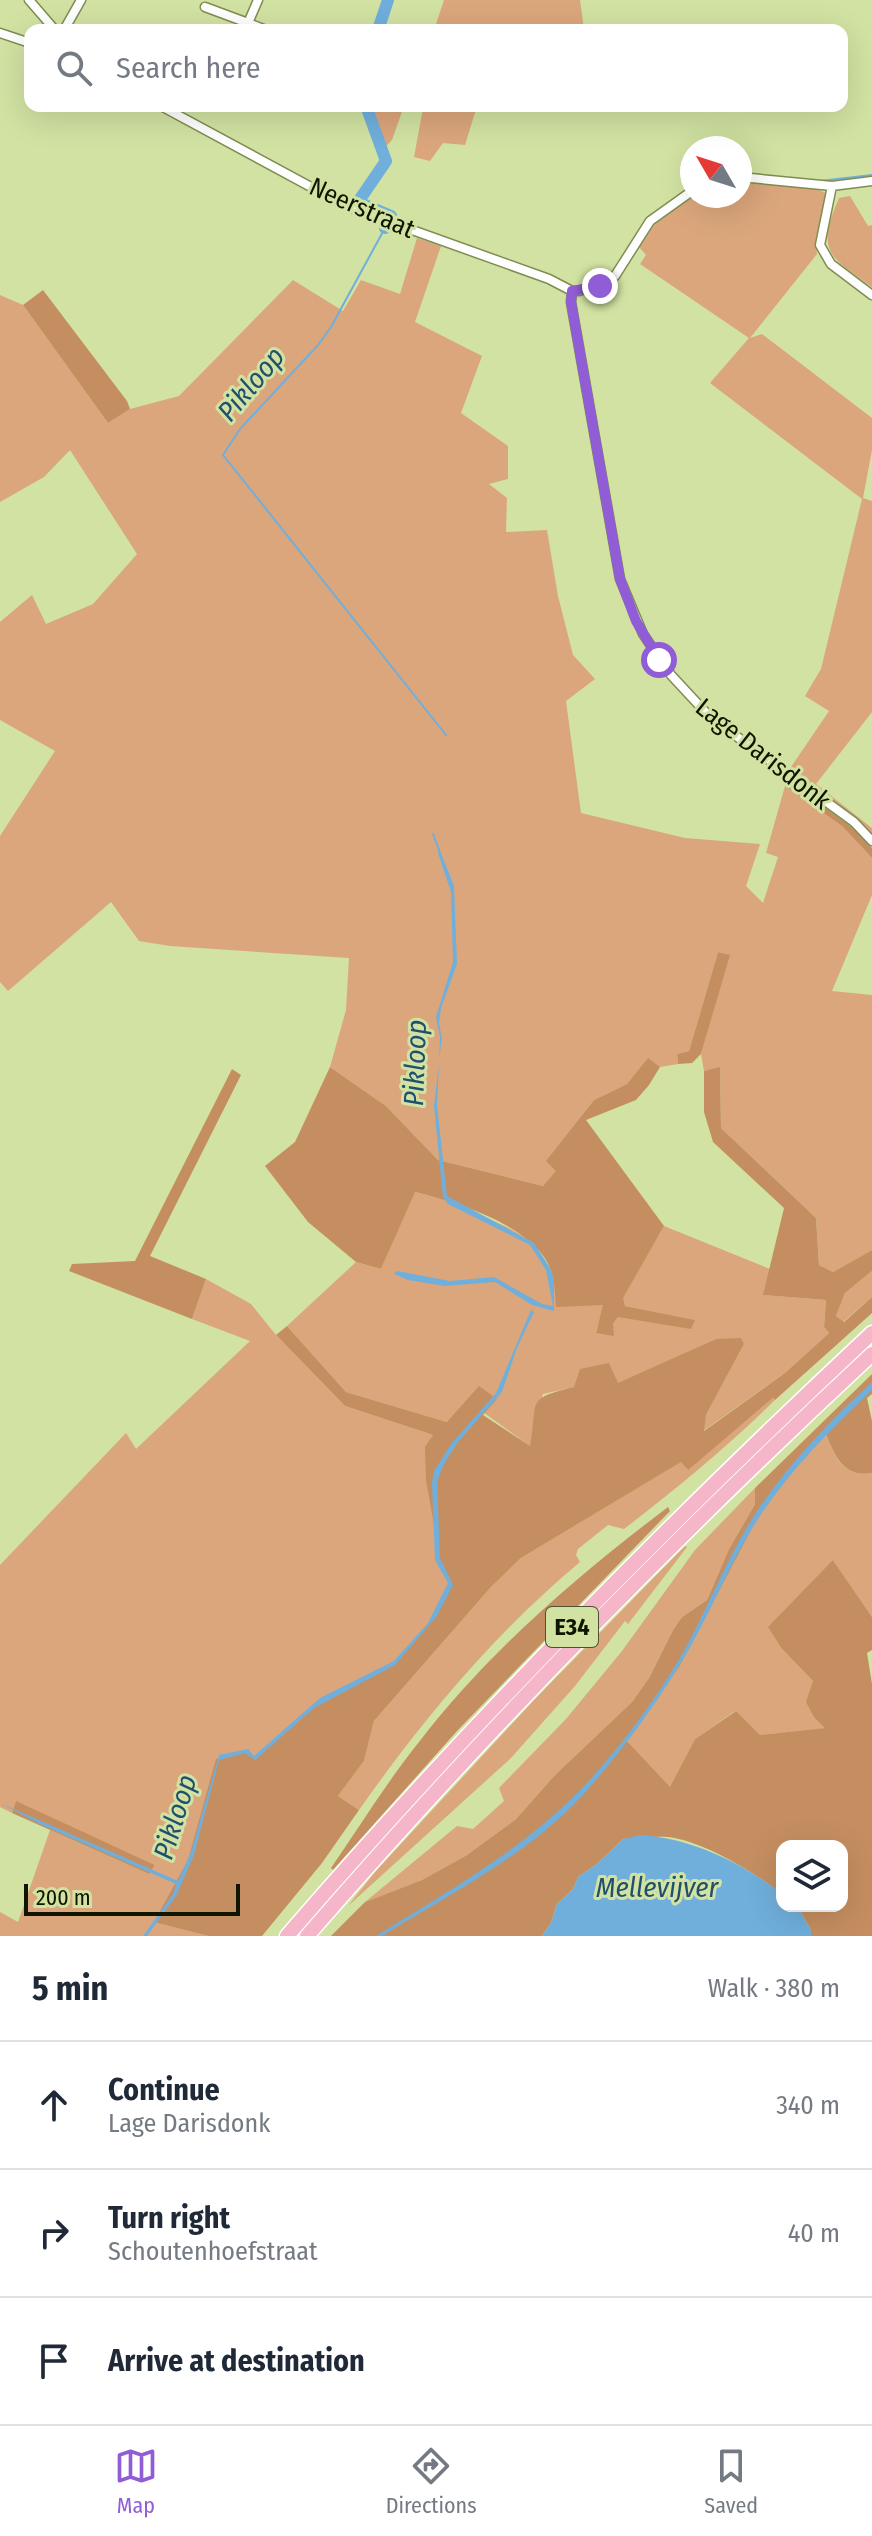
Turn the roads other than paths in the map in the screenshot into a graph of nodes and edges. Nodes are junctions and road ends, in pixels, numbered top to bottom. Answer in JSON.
{"nodes":[{"id":1,"x":29,"y":0,"type":"edge"},
{"id":2,"x":81,"y":0,"type":"edge"},
{"id":3,"x":258,"y":0,"type":"edge"},
{"id":4,"x":205,"y":7,"type":"dead end"},
{"id":5,"x":248,"y":23,"type":"joint"},
{"id":6,"x":50,"y":24,"type":"edge"},
{"id":7,"x":67,"y":24,"type":"edge"},
{"id":8,"x":0,"y":33,"type":"edge"},
{"id":9,"x":24,"y":41,"type":"edge"},
{"id":10,"x":172,"y":112,"type":"edge"},
{"id":11,"x":752,"y":178,"type":"edge"},
{"id":12,"x":872,"y":181,"type":"edge"},
{"id":13,"x":832,"y":186,"type":"junction"},
{"id":14,"x":680,"y":200,"type":"edge"},
{"id":15,"x":572,"y":291,"type":"junction"},
{"id":16,"x":872,"y":295,"type":"edge"},
{"id":17,"x":872,"y":841,"type":"edge"},
{"id":18,"x":872,"y":1333,"type":"edge"},
{"id":19,"x":872,"y":1354,"type":"edge"},
{"id":20,"x":287,"y":1936,"type":"edge"},
{"id":21,"x":307,"y":1936,"type":"edge"}],
"edges":[{"from":1,"to":6,"type":"street"},
{"from":2,"to":7,"type":"street"},
{"from":3,"to":5,"type":"street"},
{"from":4,"to":5,"type":"street"},
{"from":8,"to":9,"type":"street"},
{"from":10,"to":15,"type":"street","name":"Neerstraat"},
{"from":11,"to":13,"type":"street"},
{"from":12,"to":13,"type":"street"},
{"from":13,"to":16,"type":"street"},
{"from":14,"to":15,"type":"street"},
{"from":15,"to":17,"type":"street","name":"Lage Darisdonk"},
{"from":18,"to":20,"type":"highway","number":"E34"},
{"from":19,"to":21,"type":"highway","number":"E34"}]}
